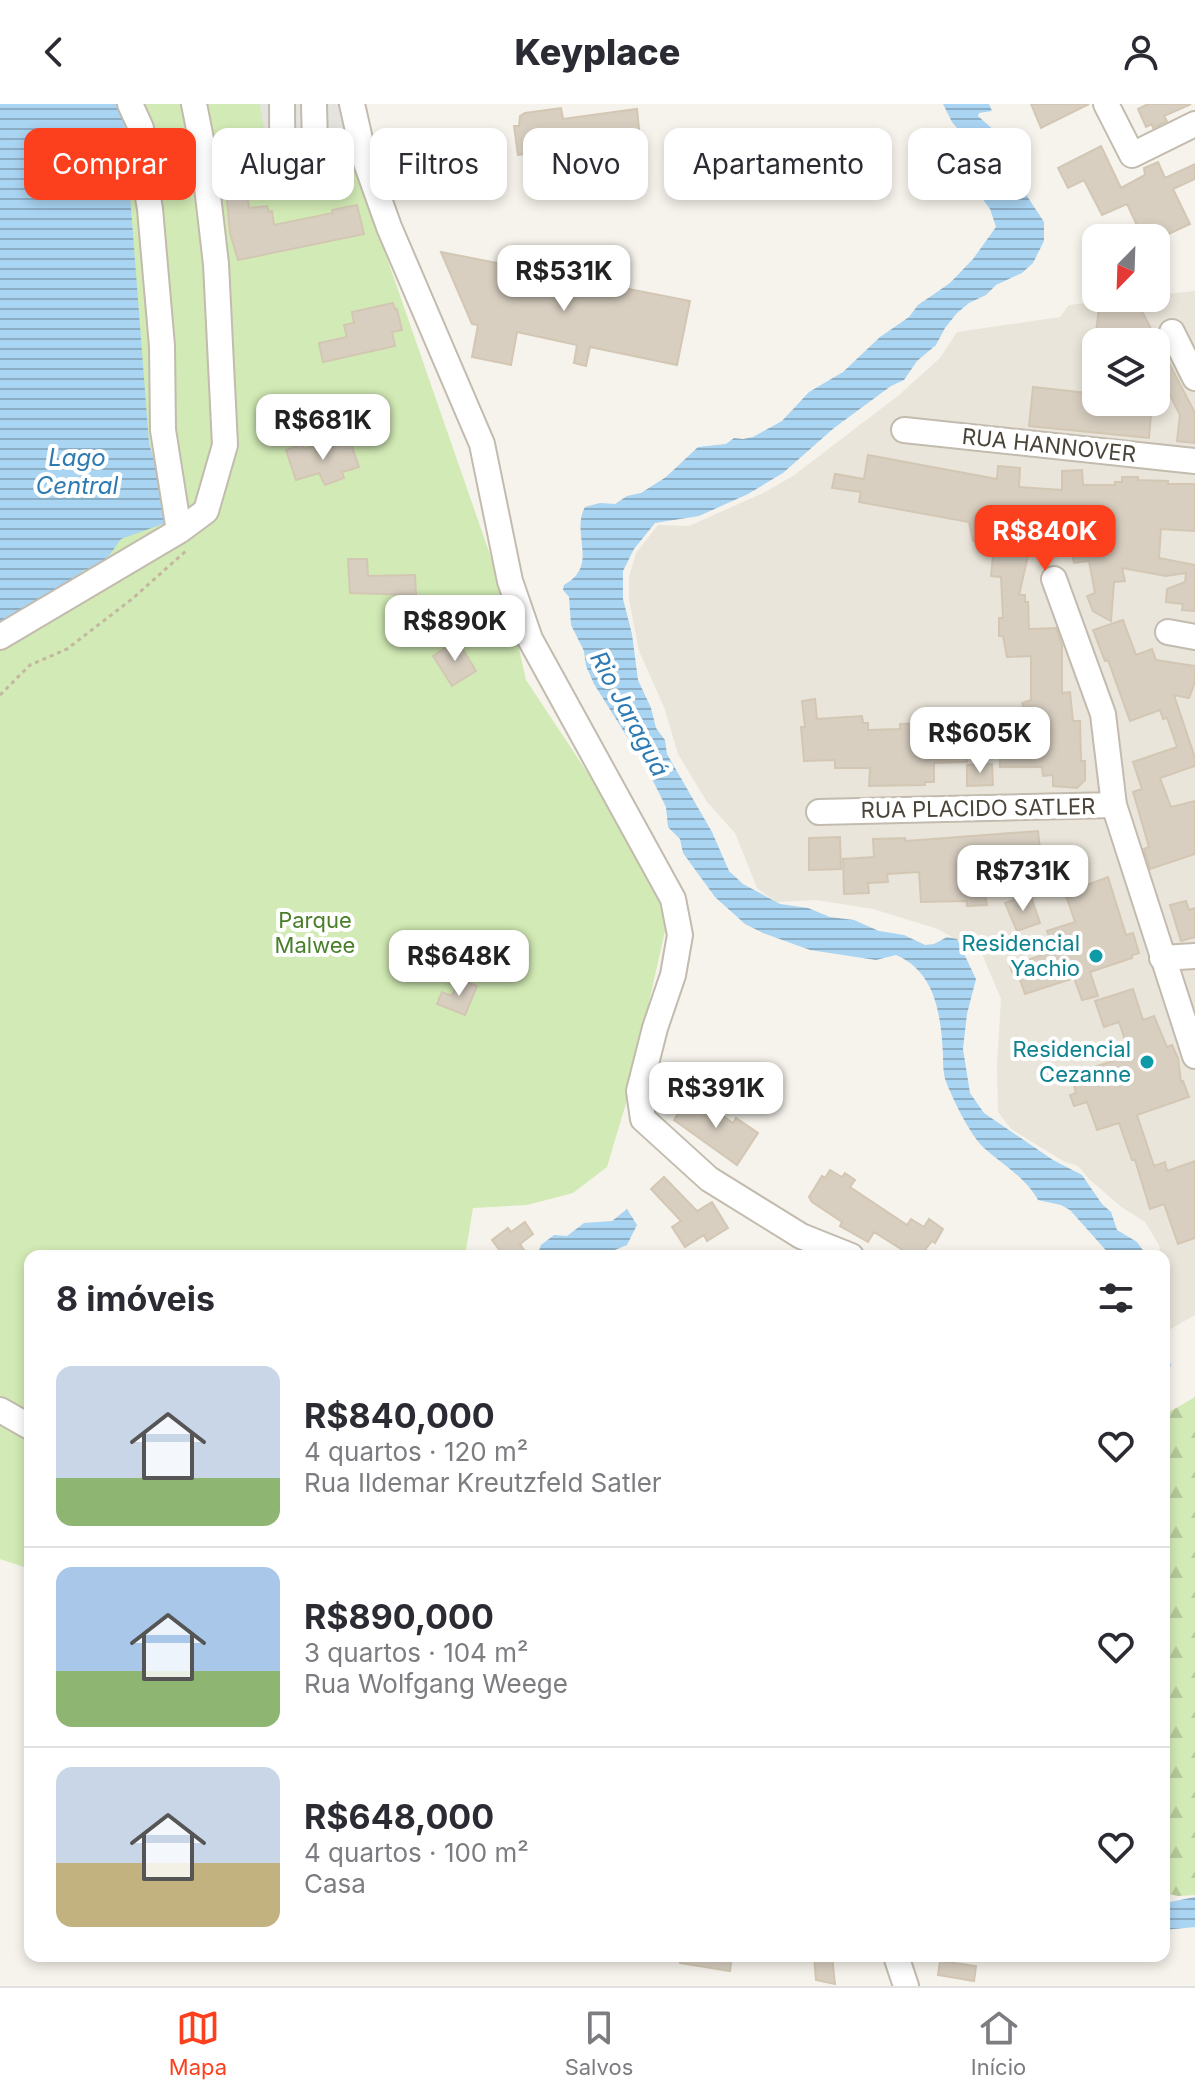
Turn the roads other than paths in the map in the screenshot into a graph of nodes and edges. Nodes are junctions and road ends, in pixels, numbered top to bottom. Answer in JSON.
{"nodes":[{"id":1,"x":130,"y":104,"type":"edge"},
{"id":2,"x":194,"y":104,"type":"edge"},
{"id":3,"x":282,"y":104,"type":"edge"},
{"id":4,"x":314,"y":104,"type":"edge"},
{"id":5,"x":352,"y":104,"type":"edge"},
{"id":6,"x":1106,"y":104,"type":"edge"},
{"id":7,"x":1195,"y":124,"type":"edge"},
{"id":8,"x":1172,"y":332,"type":"dead end"},
{"id":9,"x":1195,"y":378,"type":"edge"},
{"id":10,"x":904,"y":430,"type":"dead end"},
{"id":11,"x":1195,"y":461,"type":"edge"},
{"id":12,"x":184,"y":540,"type":"junction"},
{"id":13,"x":1054,"y":579,"type":"dead end"},
{"id":14,"x":1168,"y":632,"type":"dead end"},
{"id":15,"x":0,"y":637,"type":"edge"},
{"id":16,"x":1195,"y":637,"type":"edge"},
{"id":17,"x":1114,"y":805,"type":"junction"},
{"id":18,"x":819,"y":812,"type":"dead end"},
{"id":19,"x":1195,"y":956,"type":"edge"},
{"id":20,"x":1162,"y":958,"type":"junction"},
{"id":21,"x":1195,"y":1056,"type":"edge"},
{"id":22,"x":836,"y":1250,"type":"edge"},
{"id":23,"x":0,"y":1410,"type":"edge"},
{"id":24,"x":24,"y":1424,"type":"edge"},
{"id":25,"x":898,"y":1962,"type":"edge"},
{"id":26,"x":906,"y":1986,"type":"edge"}],
"edges":[{"from":1,"to":12,"type":"street"},
{"from":2,"to":12,"type":"street"},
{"from":3,"to":4,"type":"street"},
{"from":5,"to":22,"type":"street"},
{"from":6,"to":7,"type":"street"},
{"from":8,"to":9,"type":"street"},
{"from":10,"to":11,"type":"street","name":"RUA HANNOVER"},
{"from":12,"to":15,"type":"street"},
{"from":13,"to":17,"type":"street"},
{"from":14,"to":16,"type":"street"},
{"from":17,"to":18,"type":"street","name":"RUA PLACIDO SATLER"},
{"from":17,"to":20,"type":"street","name":"RUA PLACIDO SATLER"},
{"from":19,"to":20,"type":"street"},
{"from":20,"to":21,"type":"street","name":"RUA PLACIDO SATLER"},
{"from":23,"to":24,"type":"street"},
{"from":25,"to":26,"type":"street"}]}
